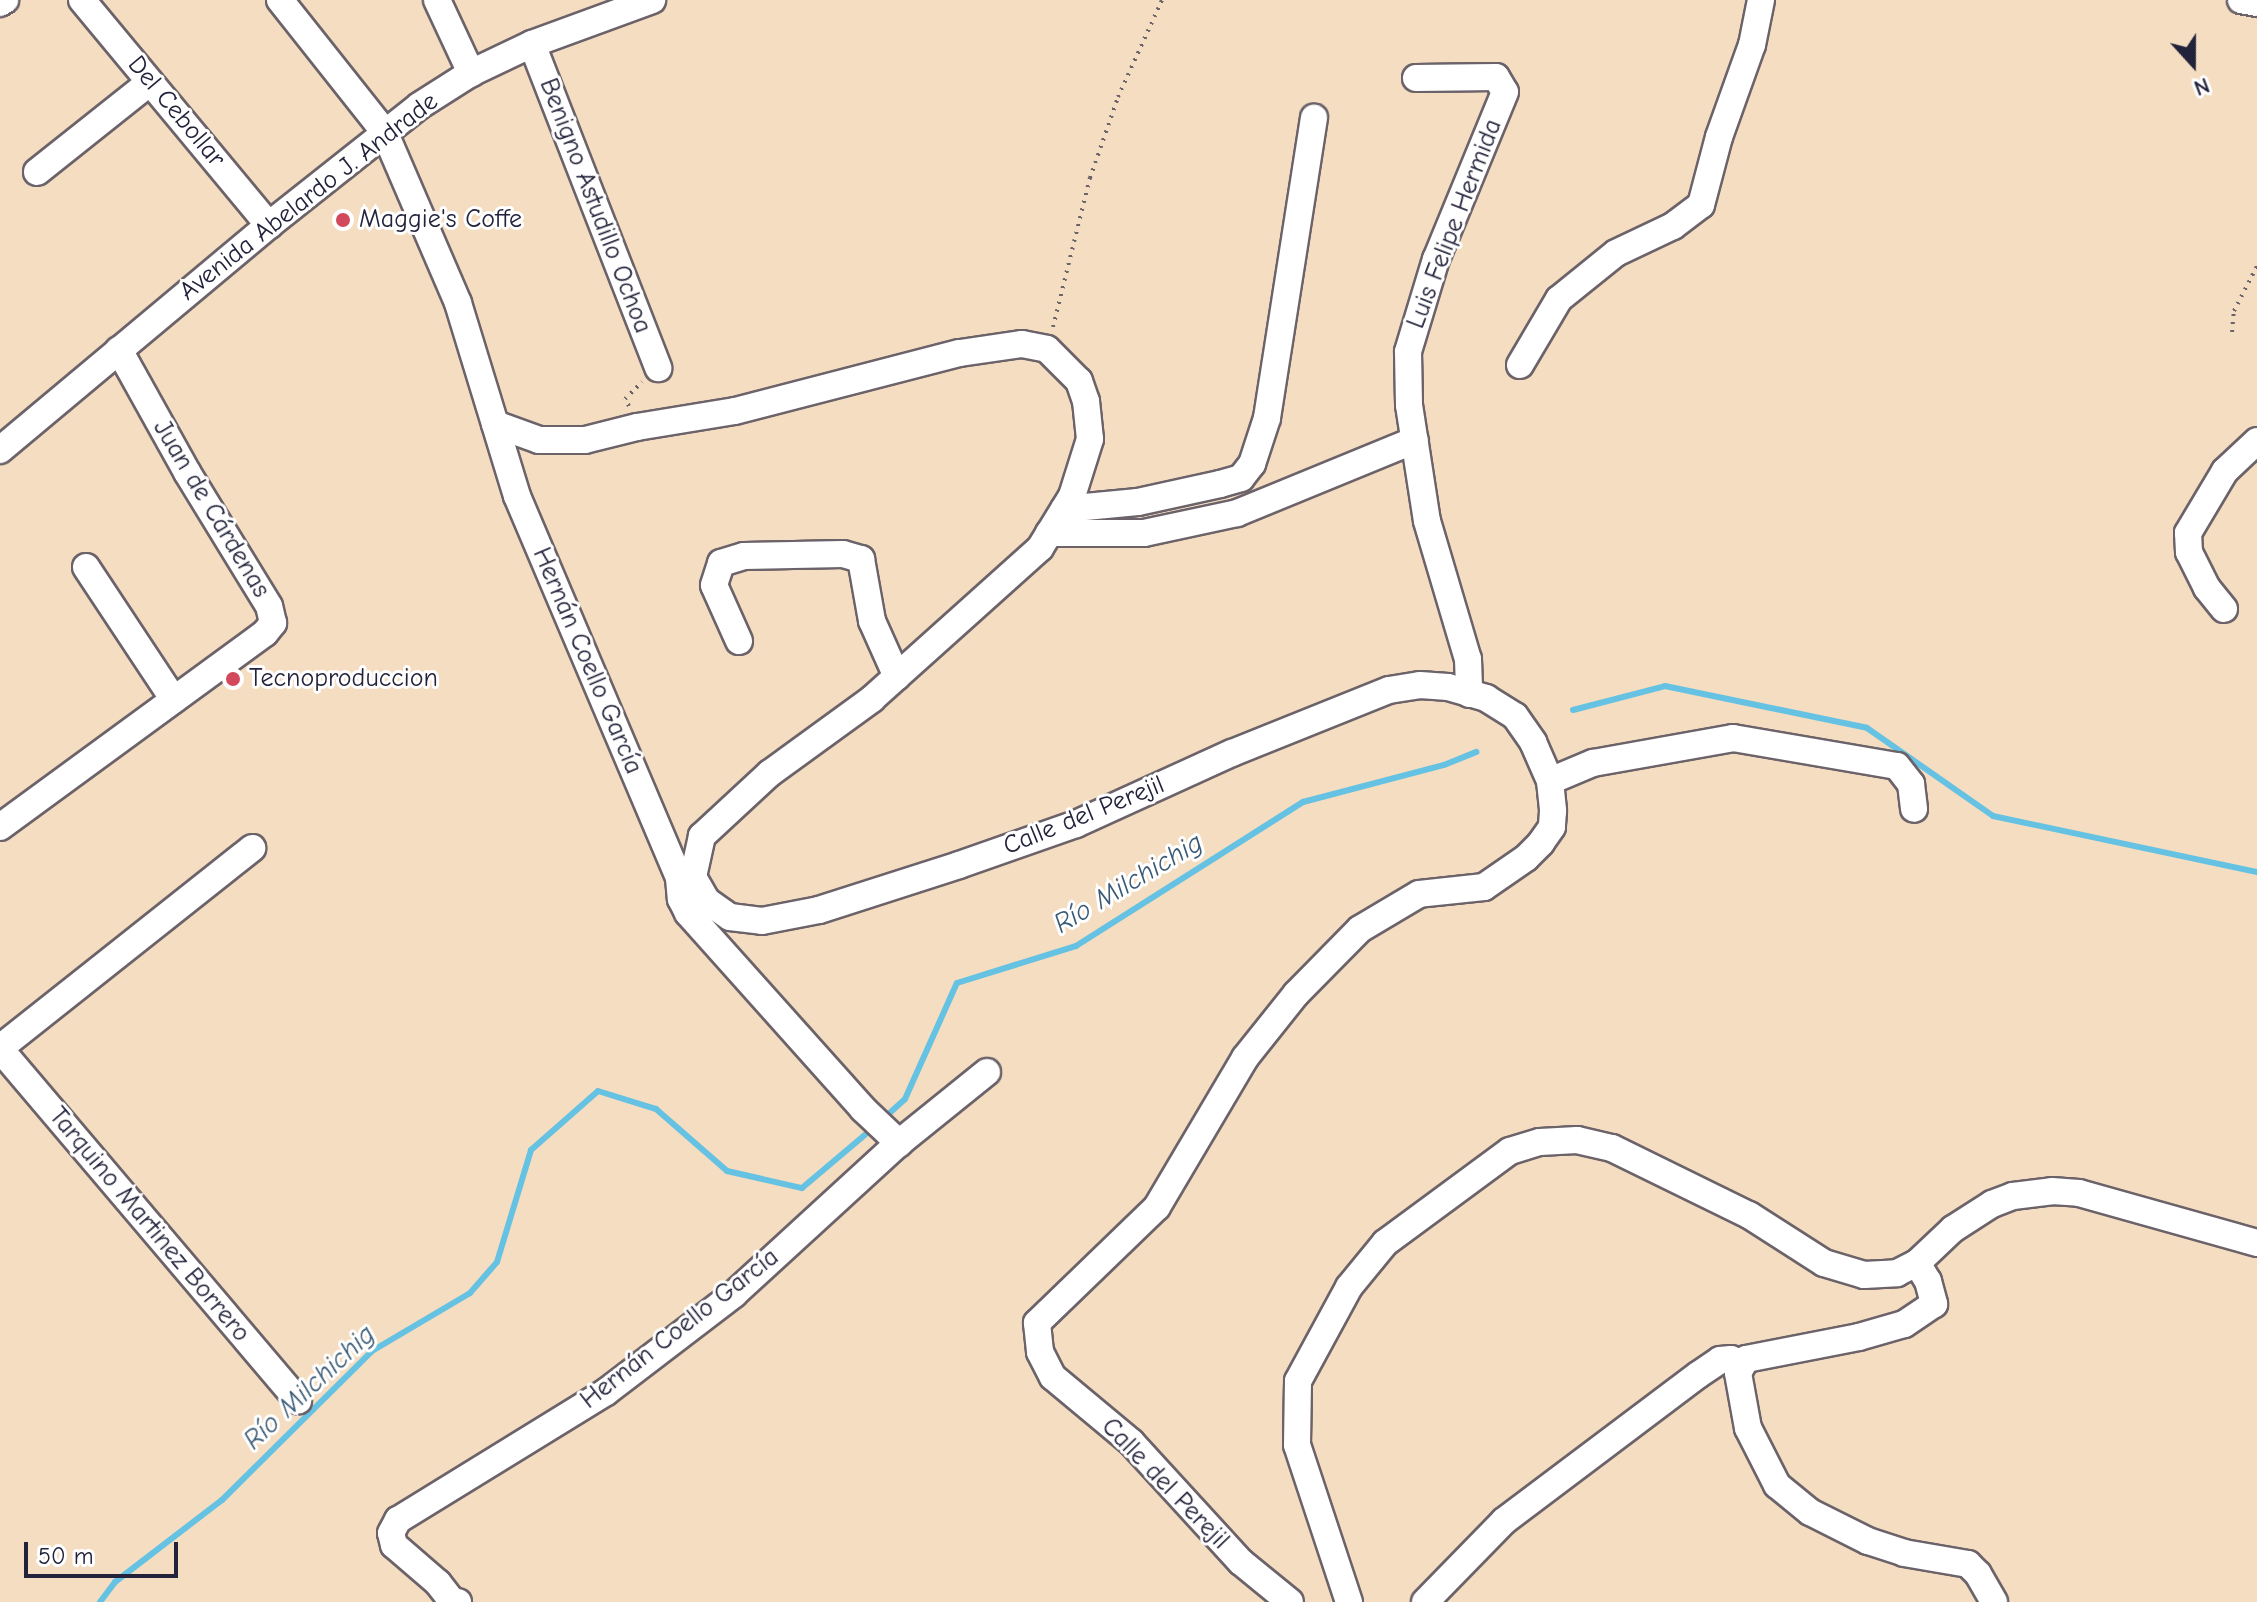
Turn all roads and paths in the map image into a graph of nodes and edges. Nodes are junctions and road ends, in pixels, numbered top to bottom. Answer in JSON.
{"nodes":[{"id":1,"x":82,"y":0,"type":"edge"},
{"id":2,"x":280,"y":0,"type":"edge"},
{"id":3,"x":437,"y":0,"type":"edge"},
{"id":4,"x":652,"y":0,"type":"edge"},
{"id":5,"x":1162,"y":0,"type":"edge"},
{"id":6,"x":1761,"y":0,"type":"edge"},
{"id":7,"x":2241,"y":0,"type":"edge"},
{"id":8,"x":2257,"y":3,"type":"edge"},
{"id":9,"x":532,"y":44,"type":"junction"},
{"id":10,"x":471,"y":73,"type":"junction"},
{"id":11,"x":1416,"y":78,"type":"dead end"},
{"id":12,"x":150,"y":82,"type":"junction"},
{"id":13,"x":1314,"y":118,"type":"dead end"},
{"id":14,"x":384,"y":131,"type":"junction"},
{"id":15,"x":37,"y":172,"type":"dead end"},
{"id":16,"x":269,"y":225,"type":"junction"},
{"id":17,"x":2257,"y":266,"type":"edge"},
{"id":18,"x":2232,"y":332,"type":"dead end"},
{"id":19,"x":1047,"y":349,"type":"junction"},
{"id":20,"x":119,"y":350,"type":"junction"},
{"id":21,"x":1520,"y":365,"type":"dead end"},
{"id":22,"x":658,"y":368,"type":"dead end"},
{"id":23,"x":495,"y":424,"type":"junction"},
{"id":24,"x":1415,"y":440,"type":"junction"},
{"id":25,"x":2257,"y":441,"type":"edge"},
{"id":26,"x":0,"y":450,"type":"edge"},
{"id":27,"x":1064,"y":509,"type":"junction"},
{"id":28,"x":1049,"y":533,"type":"junction"},
{"id":29,"x":86,"y":567,"type":"dead end"},
{"id":30,"x":2224,"y":609,"type":"dead end"},
{"id":31,"x":739,"y":641,"type":"dead end"},
{"id":32,"x":897,"y":677,"type":"junction"},
{"id":33,"x":1469,"y":694,"type":"junction"},
{"id":34,"x":174,"y":700,"type":"junction"},
{"id":35,"x":1550,"y":781,"type":"junction"},
{"id":36,"x":1914,"y":809,"type":"dead end"},
{"id":37,"x":0,"y":827,"type":"edge"},
{"id":38,"x":252,"y":848,"type":"dead end"},
{"id":39,"x":686,"y":878,"type":"junction"},
{"id":40,"x":4,"y":1061,"type":"edge"},
{"id":41,"x":987,"y":1072,"type":"dead end"},
{"id":42,"x":894,"y":1137,"type":"junction"},
{"id":43,"x":2257,"y":1243,"type":"edge"},
{"id":44,"x":1917,"y":1263,"type":"junction"},
{"id":45,"x":1741,"y":1365,"type":"junction"},
{"id":46,"x":298,"y":1401,"type":"dead end"},
{"id":47,"x":452,"y":1601,"type":"edge"},
{"id":48,"x":458,"y":1602,"type":"edge"},
{"id":49,"x":1290,"y":1602,"type":"edge"},
{"id":50,"x":1349,"y":1602,"type":"edge"},
{"id":51,"x":1425,"y":1602,"type":"edge"},
{"id":52,"x":1994,"y":1602,"type":"edge"}],
"edges":[{"from":1,"to":12,"type":"street","name":"Del Cebollar"},
{"from":2,"to":14,"type":"street","name":"Hernán Coello García"},
{"from":3,"to":10,"type":"street"},
{"from":4,"to":9,"type":"street","name":"Avenida Abelardo J. Andrade"},
{"from":5,"to":19,"type":"path"},
{"from":6,"to":21,"type":"street"},
{"from":7,"to":8,"type":"street"},
{"from":9,"to":10,"type":"street","name":"Avenida Abelardo J. Andrade"},
{"from":9,"to":22,"type":"street","name":"Benigno Astudillo Ochoa"},
{"from":10,"to":14,"type":"street","name":"Avenida Abelardo J. Andrade"},
{"from":11,"to":24,"type":"street","name":"Luis Felipe Hermida"},
{"from":12,"to":15,"type":"street"},
{"from":12,"to":16,"type":"street","name":"Del Cebollar"},
{"from":13,"to":27,"type":"street"},
{"from":14,"to":16,"type":"street","name":"Avenida Abelardo J. Andrade"},
{"from":14,"to":23,"type":"street","name":"Hernán Coello García"},
{"from":16,"to":20,"type":"street","name":"Avenida Abelardo J. Andrade"},
{"from":17,"to":18,"type":"path"},
{"from":19,"to":23,"type":"street"},
{"from":19,"to":27,"type":"street"},
{"from":20,"to":26,"type":"street","name":"Avenida Abelardo J. Andrade"},
{"from":20,"to":34,"type":"street","name":"Juan de Cárdenas"},
{"from":23,"to":39,"type":"street","name":"Hernán Coello García"},
{"from":24,"to":28,"type":"street"},
{"from":24,"to":33,"type":"street","name":"Luis Felipe Hermida"},
{"from":25,"to":30,"type":"street"},
{"from":27,"to":28,"type":"street"},
{"from":28,"to":32,"type":"street"},
{"from":29,"to":34,"type":"street"},
{"from":31,"to":32,"type":"street"},
{"from":32,"to":39,"type":"street"},
{"from":33,"to":35,"type":"street","name":"Calle del Perejil"},
{"from":33,"to":39,"type":"street","name":"Calle del Perejil"},
{"from":34,"to":37,"type":"street","name":"Juan de Cárdenas"},
{"from":35,"to":36,"type":"street"},
{"from":35,"to":49,"type":"street","name":"Calle del Perejil"},
{"from":38,"to":40,"type":"street"},
{"from":39,"to":42,"type":"street","name":"Hernán Coello García"},
{"from":40,"to":46,"type":"street","name":"Tarquino Martinez Borrero"},
{"from":41,"to":42,"type":"street","name":"Hernán Coello García"},
{"from":42,"to":47,"type":"street","name":"Hernán Coello García"},
{"from":43,"to":44,"type":"street"},
{"from":44,"to":45,"type":"street"},
{"from":44,"to":50,"type":"street"},
{"from":45,"to":51,"type":"street"},
{"from":45,"to":52,"type":"street"},
{"from":47,"to":48,"type":"street"}]}
